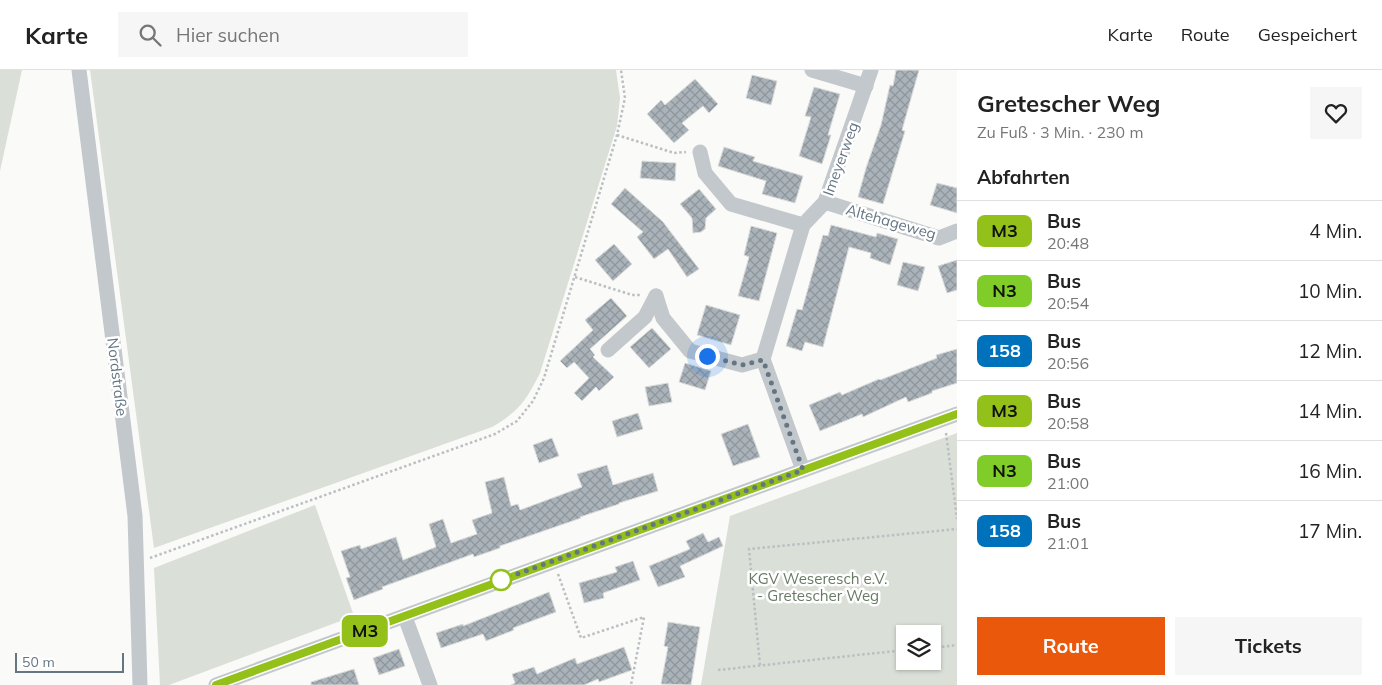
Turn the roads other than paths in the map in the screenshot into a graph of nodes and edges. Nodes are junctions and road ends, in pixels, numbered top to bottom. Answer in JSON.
{"nodes":[{"id":1,"x":79,"y":70,"type":"edge"},
{"id":2,"x":812,"y":70,"type":"edge"},
{"id":3,"x":871,"y":70,"type":"edge"},
{"id":4,"x":866,"y":86,"type":"junction"},
{"id":5,"x":700,"y":152,"type":"road end"},
{"id":6,"x":825,"y":202,"type":"junction"},
{"id":7,"x":803,"y":225,"type":"junction"},
{"id":8,"x":957,"y":230,"type":"edge"},
{"id":9,"x":608,"y":350,"type":"dead end"},
{"id":10,"x":763,"y":360,"type":"junction"},
{"id":11,"x":950,"y":416,"type":"edge"},
{"id":12,"x":803,"y":470,"type":"junction"},
{"id":13,"x":405,"y":617,"type":"junction"},
{"id":14,"x":140,"y":685,"type":"edge"},
{"id":15,"x":216,"y":685,"type":"edge"},
{"id":16,"x":430,"y":685,"type":"edge"}],
"edges":[{"from":1,"to":14,"type":"street","name":"Nordstraße"},
{"from":2,"to":4,"type":"street"},
{"from":3,"to":4,"type":"street","name":"Imeyerweg"},
{"from":4,"to":6,"type":"street","name":"Imeyerweg"},
{"from":5,"to":7,"type":"street"},
{"from":6,"to":7,"type":"street","name":"Imeyerweg"},
{"from":6,"to":8,"type":"street","name":"Altehageweg"},
{"from":7,"to":10,"type":"street","name":"Imeyerweg"},
{"from":9,"to":10,"type":"street"},
{"from":10,"to":12,"type":"street"},
{"from":11,"to":12,"type":"street"},
{"from":12,"to":13,"type":"street"},
{"from":13,"to":15,"type":"street"},
{"from":13,"to":16,"type":"street"}]}
